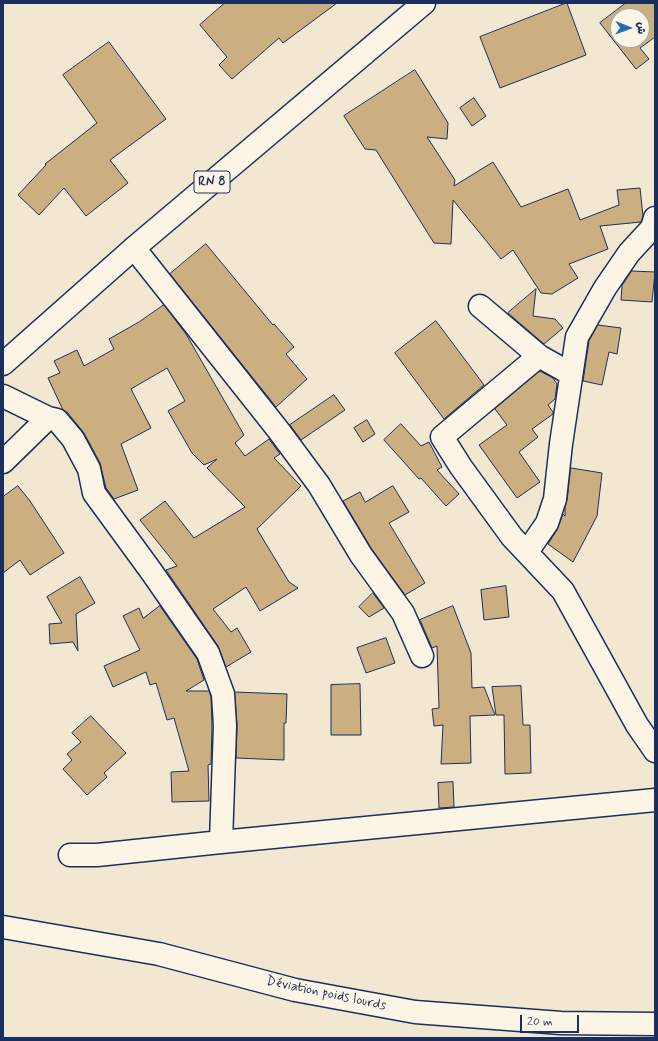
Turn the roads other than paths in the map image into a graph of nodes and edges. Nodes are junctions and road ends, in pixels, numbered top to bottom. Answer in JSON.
{"nodes":[{"id":1,"x":424,"y":3,"type":"edge"},
{"id":2,"x":655,"y":218,"type":"edge"},
{"id":3,"x":134,"y":248,"type":"junction"},
{"id":4,"x":480,"y":306,"type":"dead end"},
{"id":5,"x":539,"y":356,"type":"junction"},
{"id":6,"x":3,"y":364,"type":"edge"},
{"id":7,"x":572,"y":374,"type":"junction"},
{"id":8,"x":3,"y":396,"type":"edge"},
{"id":9,"x":48,"y":418,"type":"junction"},
{"id":10,"x":3,"y":462,"type":"edge"},
{"id":11,"x":527,"y":552,"type":"junction"},
{"id":12,"x":422,"y":656,"type":"dead end"},
{"id":13,"x":655,"y":751,"type":"edge"},
{"id":14,"x":655,"y":800,"type":"edge"},
{"id":15,"x":221,"y":842,"type":"junction"},
{"id":16,"x":70,"y":855,"type":"dead end"},
{"id":17,"x":3,"y":927,"type":"edge"},
{"id":18,"x":655,"y":1024,"type":"edge"}],
"edges":[{"from":1,"to":3,"type":"main road","number":"RN 8"},
{"from":2,"to":7,"type":"main road"},
{"from":3,"to":6,"type":"main road","number":"RN 8"},
{"from":3,"to":12,"type":"main road"},
{"from":4,"to":5,"type":"main road"},
{"from":5,"to":7,"type":"main road"},
{"from":5,"to":11,"type":"main road"},
{"from":7,"to":11,"type":"main road"},
{"from":8,"to":9,"type":"main road"},
{"from":9,"to":10,"type":"main road"},
{"from":9,"to":15,"type":"main road"},
{"from":11,"to":13,"type":"main road"},
{"from":14,"to":15,"type":"main road"},
{"from":15,"to":16,"type":"main road"},
{"from":17,"to":18,"type":"main road","name":"Déviation poids lourds"}]}
